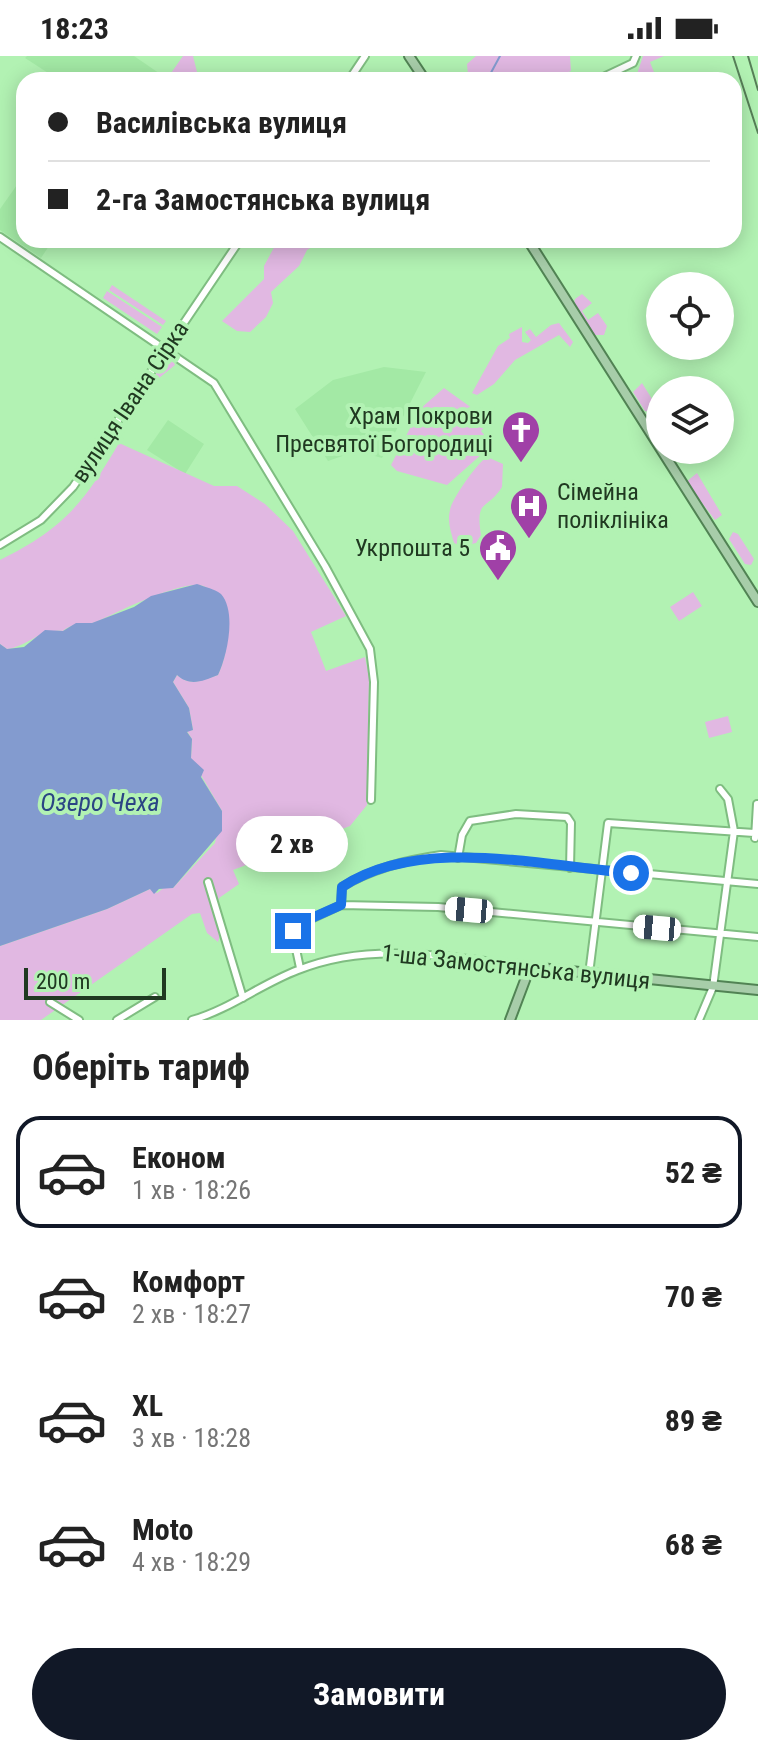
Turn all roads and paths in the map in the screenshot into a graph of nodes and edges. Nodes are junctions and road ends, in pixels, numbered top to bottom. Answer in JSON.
{"nodes":[{"id":1,"x":636,"y":56,"type":"edge"},
{"id":2,"x":614,"y":72,"type":"edge"},
{"id":3,"x":16,"y":248,"type":"edge"},
{"id":4,"x":235,"y":248,"type":"edge"},
{"id":5,"x":533,"y":248,"type":"edge"},
{"id":6,"x":166,"y":349,"type":"junction"},
{"id":7,"x":0,"y":545,"type":"edge"},
{"id":8,"x":758,"y":602,"type":"edge"},
{"id":9,"x":720,"y":789,"type":"dead end"},
{"id":10,"x":371,"y":800,"type":"dead end"},
{"id":11,"x":757,"y":804,"type":"edge"},
{"id":12,"x":734,"y":831,"type":"junction"},
{"id":13,"x":458,"y":858,"type":"junction"},
{"id":14,"x":570,"y":868,"type":"junction"},
{"id":15,"x":600,"y":871,"type":"junction"},
{"id":16,"x":725,"y":880,"type":"junction"},
{"id":17,"x":208,"y":882,"type":"dead end"},
{"id":18,"x":758,"y":884,"type":"edge"},
{"id":19,"x":341,"y":905,"type":"junction"},
{"id":20,"x":594,"y":922,"type":"junction"},
{"id":21,"x":720,"y":934,"type":"junction"},
{"id":22,"x":758,"y":937,"type":"edge"},
{"id":23,"x":530,"y":967,"type":"junction"},
{"id":24,"x":300,"y":968,"type":"junction"},
{"id":25,"x":589,"y":974,"type":"junction"},
{"id":26,"x":713,"y":987,"type":"junction"},
{"id":27,"x":758,"y":990,"type":"edge"},
{"id":28,"x":155,"y":997,"type":"dead end"},
{"id":29,"x":243,"y":998,"type":"junction"},
{"id":30,"x":50,"y":1002,"type":"dead end"},
{"id":31,"x":79,"y":1020,"type":"edge"},
{"id":32,"x":117,"y":1020,"type":"edge"},
{"id":33,"x":192,"y":1020,"type":"edge"},
{"id":34,"x":510,"y":1020,"type":"edge"},
{"id":35,"x":699,"y":1020,"type":"edge"}],
"edges":[{"from":1,"to":2,"type":"street"},
{"from":3,"to":6,"type":"street"},
{"from":4,"to":6,"type":"street","name":"вулиця Івана Сірка"},
{"from":5,"to":8,"type":"main road"},
{"from":6,"to":7,"type":"street","name":"вулиця Івана Сірка"},
{"from":6,"to":10,"type":"street"},
{"from":9,"to":12,"type":"street"},
{"from":11,"to":12,"type":"street"},
{"from":12,"to":15,"type":"street"},
{"from":12,"to":16,"type":"street"},
{"from":13,"to":14,"type":"street"},
{"from":13,"to":14,"type":"street"},
{"from":13,"to":19,"type":"street"},
{"from":14,"to":15,"type":"street"},
{"from":15,"to":16,"type":"street"},
{"from":15,"to":20,"type":"street"},
{"from":16,"to":18,"type":"street"},
{"from":16,"to":21,"type":"street"},
{"from":17,"to":29,"type":"street"},
{"from":19,"to":20,"type":"street"},
{"from":19,"to":24,"type":"street"},
{"from":20,"to":21,"type":"street"},
{"from":20,"to":25,"type":"street"},
{"from":21,"to":22,"type":"street"},
{"from":21,"to":26,"type":"street"},
{"from":23,"to":24,"type":"street","name":"1-ша Замостянська вулиця"},
{"from":23,"to":25,"type":"main road","name":"1-ша Замостянська вулиця"},
{"from":23,"to":34,"type":"main road"},
{"from":24,"to":29,"type":"street","name":"1-ша Замостянська вулиця"},
{"from":25,"to":26,"type":"main road","name":"1-ша Замостянська вулиця"},
{"from":26,"to":27,"type":"main road","name":"1-ша Замостянська вулиця"},
{"from":26,"to":35,"type":"street"},
{"from":28,"to":32,"type":"street"},
{"from":29,"to":33,"type":"street","name":"1-ша Замостянська вулиця"},
{"from":30,"to":31,"type":"street"}]}
